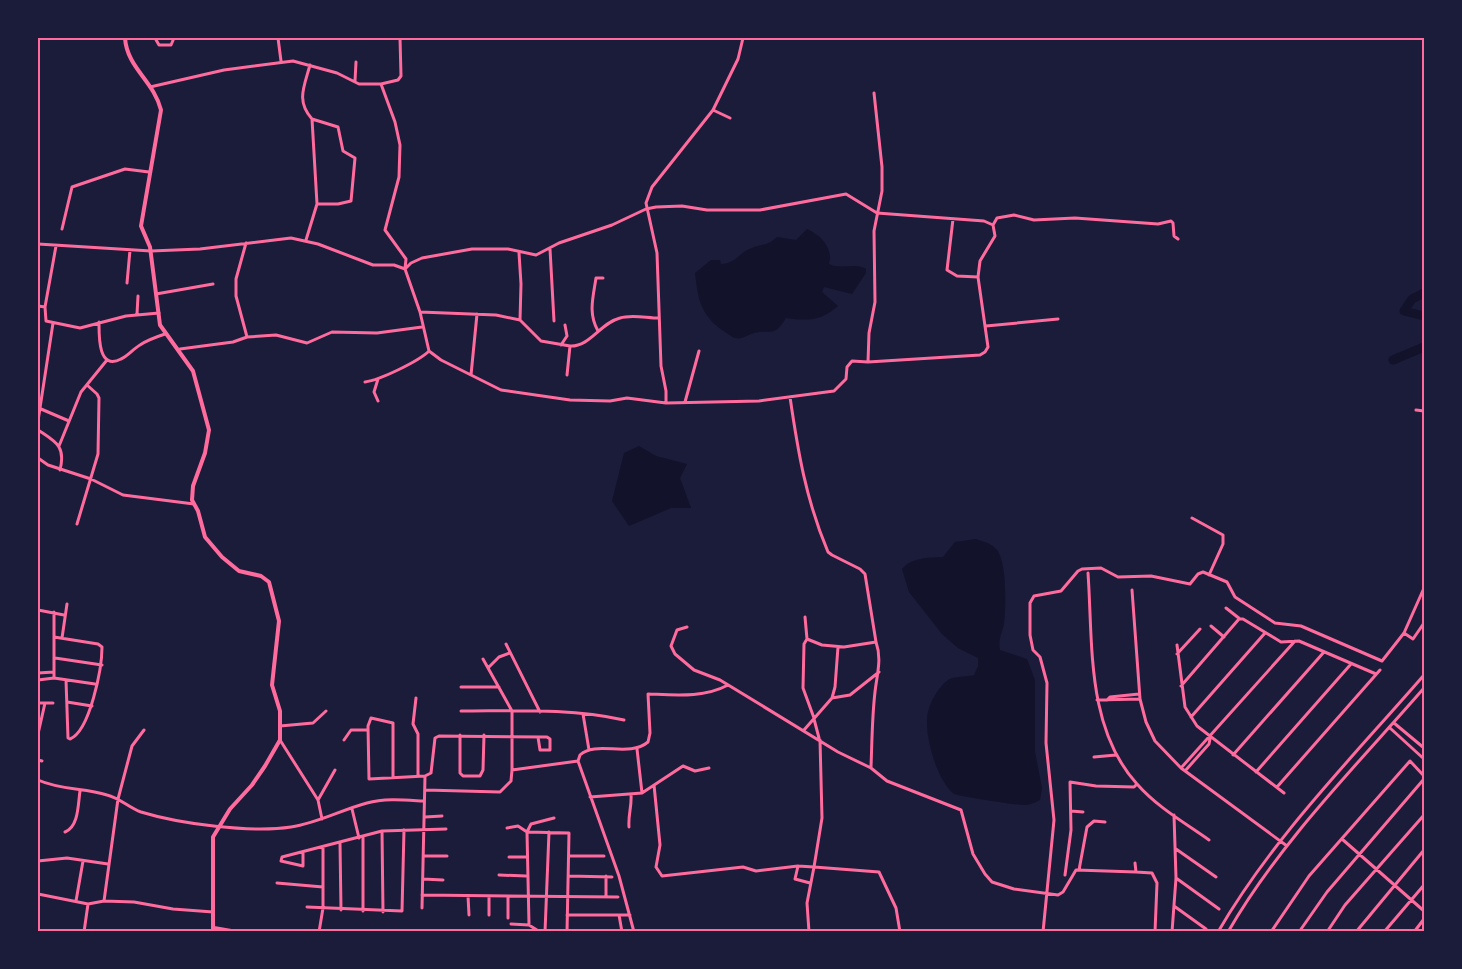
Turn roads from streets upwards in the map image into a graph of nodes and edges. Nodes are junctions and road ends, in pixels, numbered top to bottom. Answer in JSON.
{"nodes":[{"id":1,"x":125,"y":38,"type":"edge"},
{"id":2,"x":155,"y":38,"type":"edge"},
{"id":3,"x":174,"y":38,"type":"edge"},
{"id":4,"x":278,"y":38,"type":"edge"},
{"id":5,"x":400,"y":38,"type":"edge"},
{"id":6,"x":743,"y":38,"type":"edge"},
{"id":7,"x":281,"y":61,"type":"junction"},
{"id":8,"x":356,"y":62,"type":"dead end"},
{"id":9,"x":310,"y":65,"type":"junction"},
{"id":10,"x":355,"y":81,"type":"junction"},
{"id":11,"x":380,"y":84,"type":"junction"},
{"id":12,"x":150,"y":87,"type":"junction"},
{"id":13,"x":874,"y":93,"type":"dead end"},
{"id":14,"x":713,"y":110,"type":"junction"},
{"id":15,"x":730,"y":118,"type":"dead end"},
{"id":16,"x":312,"y":119,"type":"junction"},
{"id":17,"x":149,"y":172,"type":"junction"},
{"id":18,"x":317,"y":204,"type":"junction"},
{"id":19,"x":646,"y":209,"type":"junction"},
{"id":20,"x":877,"y":213,"type":"junction"},
{"id":21,"x":953,"y":219,"type":"junction"},
{"id":22,"x":993,"y":225,"type":"junction"},
{"id":23,"x":62,"y":229,"type":"dead end"},
{"id":24,"x":1178,"y":239,"type":"dead end"},
{"id":25,"x":306,"y":240,"type":"junction"},
{"id":26,"x":246,"y":243,"type":"junction"},
{"id":27,"x":38,"y":244,"type":"edge"},
{"id":28,"x":56,"y":246,"type":"junction"},
{"id":29,"x":550,"y":249,"type":"junction"},
{"id":30,"x":130,"y":250,"type":"junction"},
{"id":31,"x":151,"y":251,"type":"junction"},
{"id":32,"x":519,"y":253,"type":"junction"},
{"id":33,"x":405,"y":269,"type":"junction"},
{"id":34,"x":978,"y":277,"type":"junction"},
{"id":35,"x":603,"y":278,"type":"dead end"},
{"id":36,"x":127,"y":283,"type":"dead end"},
{"id":37,"x":213,"y":284,"type":"dead end"},
{"id":38,"x":156,"y":294,"type":"junction"},
{"id":39,"x":138,"y":296,"type":"dead end"},
{"id":40,"x":38,"y":306,"type":"edge"},
{"id":41,"x":45,"y":307,"type":"junction"},
{"id":42,"x":420,"y":312,"type":"junction"},
{"id":43,"x":159,"y":313,"type":"junction"},
{"id":44,"x":137,"y":314,"type":"junction"},
{"id":45,"x":478,"y":314,"type":"junction"},
{"id":46,"x":659,"y":318,"type":"junction"},
{"id":47,"x":1058,"y":319,"type":"dead end"},
{"id":48,"x":520,"y":320,"type":"junction"},
{"id":49,"x":554,"y":321,"type":"dead end"},
{"id":50,"x":98,"y":322,"type":"junction"},
{"id":51,"x":53,"y":323,"type":"junction"},
{"id":52,"x":565,"y":326,"type":"dead end"},
{"id":53,"x":986,"y":326,"type":"junction"},
{"id":54,"x":422,"y":327,"type":"junction"},
{"id":55,"x":598,"y":331,"type":"junction"},
{"id":56,"x":165,"y":334,"type":"junction"},
{"id":57,"x":247,"y":337,"type":"junction"},
{"id":58,"x":561,"y":345,"type":"junction"},
{"id":59,"x":570,"y":346,"type":"junction"},
{"id":60,"x":180,"y":350,"type":"junction"},
{"id":61,"x":429,"y":351,"type":"junction"},
{"id":62,"x":699,"y":351,"type":"dead end"},
{"id":63,"x":107,"y":360,"type":"junction"},
{"id":64,"x":868,"y":362,"type":"junction"},
{"id":65,"x":471,"y":375,"type":"junction"},
{"id":66,"x":567,"y":375,"type":"dead end"},
{"id":67,"x":378,"y":378,"type":"junction"},
{"id":68,"x":365,"y":382,"type":"dead end"},
{"id":69,"x":87,"y":385,"type":"junction"},
{"id":70,"x":790,"y":398,"type":"junction"},
{"id":71,"x":378,"y":401,"type":"dead end"},
{"id":72,"x":685,"y":402,"type":"junction"},
{"id":73,"x":666,"y":403,"type":"junction"},
{"id":74,"x":41,"y":409,"type":"junction"},
{"id":75,"x":1416,"y":410,"type":"dead end"},
{"id":76,"x":1424,"y":410,"type":"edge"},
{"id":77,"x":38,"y":421,"type":"edge"},
{"id":78,"x":69,"y":421,"type":"junction"},
{"id":79,"x":38,"y":430,"type":"edge"},
{"id":80,"x":59,"y":446,"type":"junction"},
{"id":81,"x":38,"y":458,"type":"edge"},
{"id":82,"x":60,"y":470,"type":"junction"},
{"id":83,"x":91,"y":479,"type":"junction"},
{"id":84,"x":194,"y":504,"type":"junction"},
{"id":85,"x":1192,"y":518,"type":"dead end"},
{"id":86,"x":77,"y":524,"type":"dead end"},
{"id":87,"x":1088,"y":573,"type":"dead end"},
{"id":88,"x":1209,"y":575,"type":"junction"},
{"id":89,"x":1424,"y":588,"type":"edge"},
{"id":90,"x":1132,"y":590,"type":"dead end"},
{"id":91,"x":67,"y":604,"type":"dead end"},
{"id":92,"x":1226,"y":608,"type":"dead end"},
{"id":93,"x":38,"y":610,"type":"edge"},
{"id":94,"x":54,"y":612,"type":"junction"},
{"id":95,"x":64,"y":615,"type":"junction"},
{"id":96,"x":805,"y":617,"type":"dead end"},
{"id":97,"x":1240,"y":619,"type":"junction"},
{"id":98,"x":1424,"y":623,"type":"edge"},
{"id":99,"x":687,"y":626,"type":"dead end"},
{"id":100,"x":1210,"y":626,"type":"dead end"},
{"id":101,"x":1200,"y":629,"type":"dead end"},
{"id":102,"x":1265,"y":633,"type":"junction"},
{"id":103,"x":1404,"y":633,"type":"junction"},
{"id":104,"x":54,"y":637,"type":"junction"},
{"id":105,"x":1224,"y":637,"type":"junction"},
{"id":106,"x":62,"y":638,"type":"junction"},
{"id":107,"x":807,"y":639,"type":"junction"},
{"id":108,"x":1295,"y":641,"type":"junction"},
{"id":109,"x":876,"y":642,"type":"junction"},
{"id":110,"x":506,"y":644,"type":"dead end"},
{"id":111,"x":1176,"y":645,"type":"dead end"},
{"id":112,"x":838,"y":646,"type":"junction"},
{"id":113,"x":510,"y":652,"type":"junction"},
{"id":114,"x":1324,"y":652,"type":"junction"},
{"id":115,"x":1177,"y":654,"type":"junction"},
{"id":116,"x":55,"y":658,"type":"junction"},
{"id":117,"x":483,"y":659,"type":"dead end"},
{"id":118,"x":102,"y":664,"type":"junction"},
{"id":119,"x":1351,"y":664,"type":"junction"},
{"id":120,"x":488,"y":668,"type":"junction"},
{"id":121,"x":1380,"y":670,"type":"dead end"},
{"id":122,"x":879,"y":671,"type":"junction"},
{"id":123,"x":54,"y":672,"type":"junction"},
{"id":124,"x":38,"y":674,"type":"edge"},
{"id":125,"x":1376,"y":674,"type":"junction"},
{"id":126,"x":1424,"y":675,"type":"edge"},
{"id":127,"x":54,"y":678,"type":"junction"},
{"id":128,"x":38,"y":680,"type":"edge"},
{"id":129,"x":66,"y":680,"type":"junction"},
{"id":130,"x":95,"y":684,"type":"junction"},
{"id":131,"x":729,"y":685,"type":"junction"},
{"id":132,"x":1180,"y":686,"type":"junction"},
{"id":133,"x":461,"y":687,"type":"dead end"},
{"id":134,"x":499,"y":687,"type":"junction"},
{"id":135,"x":1414,"y":687,"type":"junction"},
{"id":136,"x":1424,"y":688,"type":"edge"},
{"id":137,"x":1420,"y":693,"type":"junction"},
{"id":138,"x":1139,"y":694,"type":"junction"},
{"id":139,"x":1119,"y":696,"type":"junction"},
{"id":140,"x":1124,"y":696,"type":"junction"},
{"id":141,"x":416,"y":698,"type":"dead end"},
{"id":142,"x":832,"y":698,"type":"junction"},
{"id":143,"x":1140,"y":699,"type":"junction"},
{"id":144,"x":1097,"y":700,"type":"junction"},
{"id":145,"x":1107,"y":700,"type":"junction"},
{"id":146,"x":1124,"y":700,"type":"junction"},
{"id":147,"x":1120,"y":701,"type":"junction"},
{"id":148,"x":67,"y":702,"type":"junction"},
{"id":149,"x":38,"y":703,"type":"edge"},
{"id":150,"x":45,"y":703,"type":"junction"},
{"id":151,"x":52,"y":703,"type":"dead end"},
{"id":152,"x":92,"y":706,"type":"junction"},
{"id":153,"x":326,"y":710,"type":"dead end"},
{"id":154,"x":461,"y":711,"type":"dead end"},
{"id":155,"x":512,"y":711,"type":"junction"},
{"id":156,"x":540,"y":712,"type":"junction"},
{"id":157,"x":583,"y":714,"type":"junction"},
{"id":158,"x":1191,"y":717,"type":"junction"},
{"id":159,"x":814,"y":719,"type":"junction"},
{"id":160,"x":624,"y":720,"type":"dead end"},
{"id":161,"x":1394,"y":722,"type":"junction"},
{"id":162,"x":280,"y":726,"type":"junction"},
{"id":163,"x":1390,"y":728,"type":"junction"},
{"id":164,"x":144,"y":730,"type":"dead end"},
{"id":165,"x":368,"y":730,"type":"junction"},
{"id":166,"x":804,"y":730,"type":"junction"},
{"id":167,"x":38,"y":734,"type":"edge"},
{"id":168,"x":460,"y":735,"type":"junction"},
{"id":169,"x":484,"y":735,"type":"junction"},
{"id":170,"x":511,"y":735,"type":"junction"},
{"id":171,"x":538,"y":737,"type":"junction"},
{"id":172,"x":1210,"y":738,"type":"junction"},
{"id":173,"x":820,"y":739,"type":"junction"},
{"id":174,"x":280,"y":740,"type":"junction"},
{"id":175,"x":344,"y":740,"type":"dead end"},
{"id":176,"x":1424,"y":748,"type":"edge"},
{"id":177,"x":637,"y":749,"type":"junction"},
{"id":178,"x":589,"y":750,"type":"junction"},
{"id":179,"x":1192,"y":754,"type":"junction"},
{"id":180,"x":1116,"y":755,"type":"junction"},
{"id":181,"x":1233,"y":755,"type":"junction"},
{"id":182,"x":1094,"y":757,"type":"dead end"},
{"id":183,"x":1196,"y":758,"type":"junction"},
{"id":184,"x":1424,"y":759,"type":"edge"},
{"id":185,"x":578,"y":761,"type":"junction"},
{"id":186,"x":709,"y":768,"type":"dead end"},
{"id":187,"x":871,"y":768,"type":"junction"},
{"id":188,"x":1181,"y":768,"type":"junction"},
{"id":189,"x":335,"y":770,"type":"dead end"},
{"id":190,"x":512,"y":770,"type":"junction"},
{"id":191,"x":1185,"y":771,"type":"junction"},
{"id":192,"x":1256,"y":772,"type":"junction"},
{"id":193,"x":418,"y":776,"type":"junction"},
{"id":194,"x":425,"y":776,"type":"junction"},
{"id":195,"x":393,"y":777,"type":"junction"},
{"id":196,"x":1424,"y":778,"type":"edge"},
{"id":197,"x":38,"y":780,"type":"edge"},
{"id":198,"x":654,"y":784,"type":"junction"},
{"id":199,"x":1137,"y":784,"type":"junction"},
{"id":200,"x":1277,"y":787,"type":"junction"},
{"id":201,"x":425,"y":790,"type":"junction"},
{"id":202,"x":80,"y":791,"type":"junction"},
{"id":203,"x":1284,"y":792,"type":"dead end"},
{"id":204,"x":642,"y":793,"type":"junction"},
{"id":205,"x":630,"y":794,"type":"junction"},
{"id":206,"x":590,"y":797,"type":"junction"},
{"id":207,"x":118,"y":799,"type":"junction"},
{"id":208,"x":318,"y":800,"type":"junction"},
{"id":209,"x":423,"y":801,"type":"junction"},
{"id":210,"x":352,"y":809,"type":"junction"},
{"id":211,"x":1071,"y":811,"type":"junction"},
{"id":212,"x":1083,"y":812,"type":"dead end"},
{"id":213,"x":1174,"y":815,"type":"junction"},
{"id":214,"x":1424,"y":815,"type":"edge"},
{"id":215,"x":442,"y":816,"type":"dead end"},
{"id":216,"x":425,"y":817,"type":"junction"},
{"id":217,"x":554,"y":818,"type":"dead end"},
{"id":218,"x":322,"y":819,"type":"junction"},
{"id":219,"x":1105,"y":822,"type":"dead end"},
{"id":220,"x":219,"y":825,"type":"junction"},
{"id":221,"x":629,"y":827,"type":"dead end"},
{"id":222,"x":507,"y":828,"type":"dead end"},
{"id":223,"x":446,"y":829,"type":"dead end"},
{"id":224,"x":404,"y":830,"type":"junction"},
{"id":225,"x":425,"y":830,"type":"junction"},
{"id":226,"x":382,"y":831,"type":"junction"},
{"id":227,"x":65,"y":832,"type":"dead end"},
{"id":228,"x":527,"y":832,"type":"junction"},
{"id":229,"x":549,"y":832,"type":"junction"},
{"id":230,"x":361,"y":838,"type":"junction"},
{"id":231,"x":1342,"y":839,"type":"junction"},
{"id":232,"x":1210,"y":840,"type":"dead end"},
{"id":233,"x":1280,"y":841,"type":"junction"},
{"id":234,"x":340,"y":843,"type":"junction"},
{"id":235,"x":1287,"y":846,"type":"junction"},
{"id":236,"x":323,"y":847,"type":"junction"},
{"id":237,"x":1176,"y":849,"type":"junction"},
{"id":238,"x":1424,"y":850,"type":"edge"},
{"id":239,"x":302,"y":852,"type":"junction"},
{"id":240,"x":1359,"y":854,"type":"junction"},
{"id":241,"x":425,"y":856,"type":"junction"},
{"id":242,"x":447,"y":856,"type":"dead end"},
{"id":243,"x":526,"y":856,"type":"junction"},
{"id":244,"x":569,"y":856,"type":"junction"},
{"id":245,"x":604,"y":856,"type":"dead end"},
{"id":246,"x":509,"y":857,"type":"dead end"},
{"id":247,"x":83,"y":860,"type":"junction"},
{"id":248,"x":38,"y":861,"type":"edge"},
{"id":249,"x":108,"y":864,"type":"junction"},
{"id":250,"x":1135,"y":864,"type":"dead end"},
{"id":251,"x":798,"y":866,"type":"junction"},
{"id":252,"x":814,"y":867,"type":"junction"},
{"id":253,"x":1377,"y":869,"type":"junction"},
{"id":254,"x":1080,"y":870,"type":"junction"},
{"id":255,"x":1136,"y":872,"type":"junction"},
{"id":256,"x":1065,"y":875,"type":"dead end"},
{"id":257,"x":499,"y":876,"type":"dead end"},
{"id":258,"x":526,"y":876,"type":"junction"},
{"id":259,"x":569,"y":876,"type":"junction"},
{"id":260,"x":606,"y":876,"type":"junction"},
{"id":261,"x":612,"y":876,"type":"dead end"},
{"id":262,"x":1216,"y":877,"type":"dead end"},
{"id":263,"x":1176,"y":878,"type":"junction"},
{"id":264,"x":423,"y":879,"type":"junction"},
{"id":265,"x":443,"y":880,"type":"dead end"},
{"id":266,"x":277,"y":883,"type":"dead end"},
{"id":267,"x":810,"y":883,"type":"junction"},
{"id":268,"x":1394,"y":885,"type":"junction"},
{"id":269,"x":1424,"y":885,"type":"edge"},
{"id":270,"x":323,"y":887,"type":"junction"},
{"id":271,"x":38,"y":894,"type":"edge"},
{"id":272,"x":1045,"y":894,"type":"junction"},
{"id":273,"x":422,"y":895,"type":"junction"},
{"id":274,"x":468,"y":896,"type":"junction"},
{"id":275,"x":489,"y":896,"type":"junction"},
{"id":276,"x":508,"y":896,"type":"junction"},
{"id":277,"x":527,"y":896,"type":"junction"},
{"id":278,"x":568,"y":896,"type":"junction"},
{"id":279,"x":547,"y":897,"type":"junction"},
{"id":280,"x":606,"y":897,"type":"junction"},
{"id":281,"x":618,"y":897,"type":"dead end"},
{"id":282,"x":1412,"y":900,"type":"junction"},
{"id":283,"x":76,"y":901,"type":"junction"},
{"id":284,"x":104,"y":901,"type":"junction"},
{"id":285,"x":1235,"y":902,"type":"junction"},
{"id":286,"x":88,"y":904,"type":"junction"},
{"id":287,"x":1174,"y":905,"type":"junction"},
{"id":288,"x":1242,"y":907,"type":"junction"},
{"id":289,"x":307,"y":908,"type":"dead end"},
{"id":290,"x":322,"y":908,"type":"junction"},
{"id":291,"x":422,"y":908,"type":"dead end"},
{"id":292,"x":1219,"y":909,"type":"dead end"},
{"id":293,"x":341,"y":910,"type":"junction"},
{"id":294,"x":363,"y":911,"type":"junction"},
{"id":295,"x":1424,"y":911,"type":"edge"},
{"id":296,"x":213,"y":912,"type":"junction"},
{"id":297,"x":383,"y":912,"type":"junction"},
{"id":298,"x":469,"y":915,"type":"dead end"},
{"id":299,"x":489,"y":915,"type":"dead end"},
{"id":300,"x":568,"y":915,"type":"junction"},
{"id":301,"x":630,"y":915,"type":"junction"},
{"id":302,"x":619,"y":916,"type":"junction"},
{"id":303,"x":508,"y":918,"type":"dead end"},
{"id":304,"x":1424,"y":919,"type":"edge"},
{"id":305,"x":511,"y":924,"type":"dead end"},
{"id":306,"x":529,"y":925,"type":"junction"},
{"id":307,"x":1206,"y":929,"type":"dead end"},
{"id":308,"x":214,"y":930,"type":"edge"},
{"id":309,"x":84,"y":932,"type":"edge"},
{"id":310,"x":237,"y":932,"type":"edge"},
{"id":311,"x":319,"y":932,"type":"edge"},
{"id":312,"x":540,"y":932,"type":"edge"},
{"id":313,"x":545,"y":932,"type":"edge"},
{"id":314,"x":567,"y":932,"type":"edge"},
{"id":315,"x":622,"y":932,"type":"edge"},
{"id":316,"x":634,"y":932,"type":"edge"},
{"id":317,"x":809,"y":932,"type":"edge"},
{"id":318,"x":900,"y":932,"type":"edge"},
{"id":319,"x":1043,"y":932,"type":"edge"},
{"id":320,"x":1155,"y":932,"type":"edge"},
{"id":321,"x":1172,"y":932,"type":"edge"},
{"id":322,"x":1218,"y":932,"type":"edge"},
{"id":323,"x":1228,"y":932,"type":"edge"},
{"id":324,"x":1271,"y":932,"type":"edge"},
{"id":325,"x":1299,"y":932,"type":"edge"},
{"id":326,"x":1327,"y":932,"type":"edge"},
{"id":327,"x":1356,"y":932,"type":"edge"},
{"id":328,"x":1384,"y":932,"type":"edge"},
{"id":329,"x":1414,"y":932,"type":"edge"}],
"edges":[{"from":1,"to":12,"type":"street"},
{"from":2,"to":3,"type":"street"},
{"from":4,"to":7,"type":"street"},
{"from":5,"to":11,"type":"street"},
{"from":6,"to":14,"type":"street"},
{"from":7,"to":9,"type":"street"},
{"from":7,"to":12,"type":"street"},
{"from":8,"to":10,"type":"street"},
{"from":9,"to":10,"type":"street"},
{"from":9,"to":16,"type":"street"},
{"from":10,"to":11,"type":"street"},
{"from":11,"to":33,"type":"street"},
{"from":12,"to":17,"type":"street"},
{"from":13,"to":20,"type":"street"},
{"from":14,"to":15,"type":"street"},
{"from":14,"to":19,"type":"street"},
{"from":16,"to":18,"type":"street"},
{"from":16,"to":18,"type":"street"},
{"from":17,"to":23,"type":"street"},
{"from":17,"to":31,"type":"street"},
{"from":18,"to":25,"type":"street"},
{"from":19,"to":20,"type":"street"},
{"from":19,"to":29,"type":"street"},
{"from":19,"to":46,"type":"street"},
{"from":20,"to":21,"type":"street"},
{"from":20,"to":64,"type":"street"},
{"from":21,"to":22,"type":"street"},
{"from":21,"to":34,"type":"street"},
{"from":22,"to":24,"type":"street"},
{"from":22,"to":34,"type":"street"},
{"from":25,"to":26,"type":"street"},
{"from":25,"to":33,"type":"street"},
{"from":26,"to":31,"type":"street"},
{"from":26,"to":57,"type":"street"},
{"from":27,"to":28,"type":"street"},
{"from":28,"to":30,"type":"street"},
{"from":28,"to":41,"type":"street"},
{"from":29,"to":32,"type":"street"},
{"from":29,"to":49,"type":"street"},
{"from":30,"to":31,"type":"street"},
{"from":30,"to":36,"type":"street"},
{"from":31,"to":38,"type":"street"},
{"from":32,"to":33,"type":"street"},
{"from":32,"to":48,"type":"street"},
{"from":33,"to":42,"type":"street"},
{"from":34,"to":53,"type":"street"},
{"from":35,"to":55,"type":"street"},
{"from":37,"to":38,"type":"street"},
{"from":38,"to":43,"type":"street"},
{"from":39,"to":44,"type":"street"},
{"from":40,"to":41,"type":"street"},
{"from":41,"to":51,"type":"street"},
{"from":42,"to":45,"type":"street"},
{"from":42,"to":54,"type":"street"},
{"from":43,"to":44,"type":"street"},
{"from":43,"to":56,"type":"street"},
{"from":44,"to":50,"type":"street"},
{"from":45,"to":48,"type":"street"},
{"from":45,"to":65,"type":"street"},
{"from":46,"to":55,"type":"street"},
{"from":46,"to":73,"type":"street"},
{"from":47,"to":53,"type":"street"},
{"from":48,"to":58,"type":"street"},
{"from":50,"to":51,"type":"street"},
{"from":50,"to":63,"type":"street"},
{"from":51,"to":74,"type":"street"},
{"from":52,"to":58,"type":"street"},
{"from":53,"to":64,"type":"street"},
{"from":54,"to":57,"type":"street"},
{"from":54,"to":61,"type":"street"},
{"from":55,"to":59,"type":"street"},
{"from":56,"to":60,"type":"street"},
{"from":56,"to":63,"type":"street"},
{"from":57,"to":60,"type":"street"},
{"from":58,"to":59,"type":"street"},
{"from":59,"to":66,"type":"street"},
{"from":60,"to":84,"type":"street"},
{"from":61,"to":65,"type":"street"},
{"from":61,"to":67,"type":"street"},
{"from":62,"to":72,"type":"street"},
{"from":63,"to":69,"type":"street"},
{"from":64,"to":70,"type":"street"},
{"from":65,"to":73,"type":"street"},
{"from":67,"to":68,"type":"street"},
{"from":67,"to":71,"type":"street"},
{"from":69,"to":78,"type":"street"},
{"from":69,"to":83,"type":"street"},
{"from":70,"to":72,"type":"street"},
{"from":70,"to":109,"type":"street"},
{"from":72,"to":73,"type":"street"},
{"from":74,"to":77,"type":"street"},
{"from":74,"to":78,"type":"street"},
{"from":75,"to":76,"type":"street"},
{"from":78,"to":80,"type":"street"},
{"from":79,"to":80,"type":"street"},
{"from":80,"to":82,"type":"street"},
{"from":81,"to":82,"type":"street"},
{"from":82,"to":83,"type":"street"},
{"from":83,"to":84,"type":"street"},
{"from":83,"to":86,"type":"street"},
{"from":84,"to":162,"type":"street"},
{"from":85,"to":88,"type":"street"},
{"from":87,"to":144,"type":"street"},
{"from":88,"to":103,"type":"street"},
{"from":88,"to":272,"type":"street"},
{"from":89,"to":103,"type":"street"},
{"from":90,"to":138,"type":"street"},
{"from":91,"to":95,"type":"street"},
{"from":92,"to":97,"type":"street"},
{"from":93,"to":94,"type":"street"},
{"from":94,"to":95,"type":"street"},
{"from":94,"to":104,"type":"street"},
{"from":95,"to":106,"type":"street"},
{"from":96,"to":107,"type":"street"},
{"from":97,"to":102,"type":"street"},
{"from":97,"to":105,"type":"street"},
{"from":98,"to":103,"type":"street"},
{"from":99,"to":131,"type":"street"},
{"from":100,"to":105,"type":"street"},
{"from":101,"to":115,"type":"street"},
{"from":102,"to":108,"type":"street"},
{"from":102,"to":158,"type":"street"},
{"from":104,"to":106,"type":"street"},
{"from":104,"to":116,"type":"street"},
{"from":105,"to":132,"type":"street"},
{"from":106,"to":118,"type":"street"},
{"from":107,"to":112,"type":"street"},
{"from":107,"to":159,"type":"street"},
{"from":108,"to":114,"type":"street"},
{"from":108,"to":172,"type":"street"},
{"from":109,"to":112,"type":"street"},
{"from":109,"to":122,"type":"street"},
{"from":110,"to":113,"type":"street"},
{"from":111,"to":115,"type":"street"},
{"from":112,"to":142,"type":"street"},
{"from":113,"to":120,"type":"street"},
{"from":113,"to":156,"type":"street"},
{"from":114,"to":119,"type":"street"},
{"from":114,"to":181,"type":"street"},
{"from":115,"to":132,"type":"street"},
{"from":116,"to":118,"type":"street"},
{"from":116,"to":123,"type":"street"},
{"from":117,"to":120,"type":"street"},
{"from":118,"to":130,"type":"street"},
{"from":119,"to":125,"type":"street"},
{"from":119,"to":192,"type":"street"},
{"from":120,"to":134,"type":"street"},
{"from":121,"to":125,"type":"street"},
{"from":122,"to":142,"type":"street"},
{"from":122,"to":187,"type":"street"},
{"from":123,"to":124,"type":"street"},
{"from":123,"to":127,"type":"street"},
{"from":125,"to":200,"type":"street"},
{"from":126,"to":135,"type":"street"},
{"from":127,"to":128,"type":"street"},
{"from":127,"to":129,"type":"street"},
{"from":129,"to":130,"type":"street"},
{"from":129,"to":148,"type":"street"},
{"from":130,"to":152,"type":"street"},
{"from":131,"to":166,"type":"street"},
{"from":131,"to":177,"type":"street"},
{"from":132,"to":158,"type":"street"},
{"from":133,"to":134,"type":"street"},
{"from":134,"to":155,"type":"street"},
{"from":135,"to":137,"type":"street"},
{"from":135,"to":233,"type":"street"},
{"from":136,"to":137,"type":"street"},
{"from":137,"to":161,"type":"street"},
{"from":138,"to":140,"type":"street"},
{"from":138,"to":143,"type":"street"},
{"from":139,"to":140,"type":"street"},
{"from":139,"to":145,"type":"street"},
{"from":139,"to":147,"type":"street"},
{"from":140,"to":146,"type":"street"},
{"from":141,"to":193,"type":"street"},
{"from":142,"to":159,"type":"street"},
{"from":143,"to":146,"type":"street"},
{"from":143,"to":188,"type":"street"},
{"from":144,"to":145,"type":"street"},
{"from":144,"to":180,"type":"street"},
{"from":145,"to":147,"type":"street"},
{"from":146,"to":147,"type":"street"},
{"from":148,"to":152,"type":"street"},
{"from":148,"to":152,"type":"street"},
{"from":149,"to":150,"type":"street"},
{"from":150,"to":151,"type":"street"},
{"from":150,"to":167,"type":"street"},
{"from":153,"to":162,"type":"street"},
{"from":154,"to":155,"type":"street"},
{"from":155,"to":156,"type":"street"},
{"from":155,"to":170,"type":"street"},
{"from":156,"to":157,"type":"street"},
{"from":157,"to":160,"type":"street"},
{"from":157,"to":178,"type":"street"},
{"from":158,"to":172,"type":"street"},
{"from":159,"to":166,"type":"street"},
{"from":159,"to":173,"type":"street"},
{"from":161,"to":163,"type":"street"},
{"from":161,"to":176,"type":"street"},
{"from":162,"to":174,"type":"street"},
{"from":163,"to":184,"type":"street"},
{"from":163,"to":235,"type":"street"},
{"from":164,"to":207,"type":"street"},
{"from":165,"to":175,"type":"street"},
{"from":165,"to":195,"type":"street"},
{"from":165,"to":195,"type":"street"},
{"from":166,"to":173,"type":"street"},
{"from":168,"to":169,"type":"street"},
{"from":168,"to":169,"type":"street"},
{"from":168,"to":194,"type":"street"},
{"from":169,"to":170,"type":"street"},
{"from":170,"to":171,"type":"street"},
{"from":170,"to":190,"type":"street"},
{"from":171,"to":171,"type":"street"},
{"from":172,"to":179,"type":"street"},
{"from":172,"to":181,"type":"street"},
{"from":172,"to":183,"type":"street"},
{"from":173,"to":187,"type":"street"},
{"from":173,"to":252,"type":"street"},
{"from":174,"to":208,"type":"street"},
{"from":174,"to":220,"type":"street"},
{"from":177,"to":178,"type":"street"},
{"from":177,"to":204,"type":"street"},
{"from":178,"to":185,"type":"street"},
{"from":179,"to":183,"type":"street"},
{"from":179,"to":188,"type":"street"},
{"from":180,"to":182,"type":"street"},
{"from":180,"to":199,"type":"street"},
{"from":181,"to":192,"type":"street"},
{"from":183,"to":191,"type":"street"},
{"from":185,"to":190,"type":"street"},
{"from":185,"to":206,"type":"street"},
{"from":186,"to":198,"type":"street"},
{"from":187,"to":272,"type":"street"},
{"from":188,"to":191,"type":"street"},
{"from":189,"to":208,"type":"street"},
{"from":190,"to":201,"type":"street"},
{"from":191,"to":233,"type":"street"},
{"from":192,"to":200,"type":"street"},
{"from":193,"to":194,"type":"street"},
{"from":193,"to":195,"type":"street"},
{"from":194,"to":201,"type":"street"},
{"from":196,"to":231,"type":"street"},
{"from":196,"to":240,"type":"street"},
{"from":197,"to":202,"type":"street"},
{"from":198,"to":204,"type":"street"},
{"from":198,"to":251,"type":"street"},
{"from":199,"to":211,"type":"street"},
{"from":199,"to":213,"type":"street"},
{"from":200,"to":203,"type":"street"},
{"from":201,"to":209,"type":"street"},
{"from":202,"to":207,"type":"street"},
{"from":202,"to":227,"type":"street"},
{"from":204,"to":205,"type":"street"},
{"from":205,"to":206,"type":"street"},
{"from":205,"to":221,"type":"street"},
{"from":206,"to":301,"type":"street"},
{"from":207,"to":220,"type":"street"},
{"from":207,"to":249,"type":"street"},
{"from":208,"to":218,"type":"street"},
{"from":209,"to":210,"type":"street"},
{"from":209,"to":216,"type":"street"},
{"from":210,"to":218,"type":"street"},
{"from":210,"to":230,"type":"street"},
{"from":211,"to":212,"type":"street"},
{"from":211,"to":256,"type":"street"},
{"from":213,"to":232,"type":"street"},
{"from":213,"to":237,"type":"street"},
{"from":214,"to":253,"type":"street"},
{"from":215,"to":216,"type":"street"},
{"from":216,"to":225,"type":"street"},
{"from":217,"to":228,"type":"street"},
{"from":218,"to":220,"type":"street"},
{"from":219,"to":254,"type":"street"},
{"from":220,"to":296,"type":"street"},
{"from":222,"to":228,"type":"street"},
{"from":223,"to":225,"type":"street"},
{"from":224,"to":225,"type":"street"},
{"from":224,"to":226,"type":"street"},
{"from":224,"to":297,"type":"street"},
{"from":225,"to":241,"type":"street"},
{"from":226,"to":230,"type":"street"},
{"from":226,"to":297,"type":"street"},
{"from":228,"to":229,"type":"street"},
{"from":228,"to":243,"type":"street"},
{"from":229,"to":244,"type":"street"},
{"from":229,"to":279,"type":"street"},
{"from":230,"to":234,"type":"street"},
{"from":230,"to":294,"type":"street"},
{"from":231,"to":240,"type":"street"},
{"from":231,"to":324,"type":"street"},
{"from":233,"to":235,"type":"street"},
{"from":233,"to":285,"type":"street"},
{"from":234,"to":236,"type":"street"},
{"from":234,"to":293,"type":"street"},
{"from":235,"to":288,"type":"street"},
{"from":236,"to":239,"type":"street"},
{"from":236,"to":270,"type":"street"},
{"from":237,"to":262,"type":"street"},
{"from":237,"to":263,"type":"street"},
{"from":238,"to":268,"type":"street"},
{"from":239,"to":239,"type":"street"},
{"from":240,"to":253,"type":"street"},
{"from":240,"to":325,"type":"street"},
{"from":241,"to":242,"type":"street"},
{"from":241,"to":264,"type":"street"},
{"from":243,"to":246,"type":"street"},
{"from":243,"to":258,"type":"street"},
{"from":244,"to":245,"type":"street"},
{"from":244,"to":259,"type":"street"},
{"from":247,"to":248,"type":"street"},
{"from":247,"to":249,"type":"street"},
{"from":247,"to":283,"type":"street"},
{"from":249,"to":284,"type":"street"},
{"from":250,"to":255,"type":"street"},
{"from":251,"to":252,"type":"street"},
{"from":251,"to":267,"type":"street"},
{"from":252,"to":267,"type":"street"},
{"from":252,"to":318,"type":"street"},
{"from":253,"to":268,"type":"street"},
{"from":253,"to":326,"type":"street"},
{"from":254,"to":255,"type":"street"},
{"from":254,"to":272,"type":"street"},
{"from":255,"to":320,"type":"street"},
{"from":257,"to":258,"type":"street"},
{"from":258,"to":277,"type":"street"},
{"from":259,"to":260,"type":"street"},
{"from":259,"to":278,"type":"street"},
{"from":260,"to":261,"type":"street"},
{"from":260,"to":280,"type":"street"},
{"from":263,"to":287,"type":"street"},
{"from":263,"to":292,"type":"street"},
{"from":264,"to":265,"type":"street"},
{"from":264,"to":273,"type":"street"},
{"from":266,"to":270,"type":"street"},
{"from":267,"to":317,"type":"street"},
{"from":268,"to":282,"type":"street"},
{"from":268,"to":327,"type":"street"},
{"from":269,"to":282,"type":"street"},
{"from":270,"to":290,"type":"street"},
{"from":271,"to":283,"type":"street"},
{"from":272,"to":319,"type":"street"},
{"from":273,"to":274,"type":"street"},
{"from":273,"to":291,"type":"street"},
{"from":274,"to":275,"type":"street"},
{"from":274,"to":298,"type":"street"},
{"from":275,"to":276,"type":"street"},
{"from":275,"to":299,"type":"street"},
{"from":276,"to":277,"type":"street"},
{"from":276,"to":303,"type":"street"},
{"from":277,"to":279,"type":"street"},
{"from":277,"to":306,"type":"street"},
{"from":278,"to":279,"type":"street"},
{"from":278,"to":280,"type":"street"},
{"from":278,"to":300,"type":"street"},
{"from":279,"to":313,"type":"street"},
{"from":280,"to":281,"type":"street"},
{"from":282,"to":295,"type":"street"},
{"from":282,"to":328,"type":"street"},
{"from":283,"to":286,"type":"street"},
{"from":284,"to":286,"type":"street"},
{"from":284,"to":296,"type":"street"},
{"from":285,"to":288,"type":"street"},
{"from":285,"to":322,"type":"street"},
{"from":286,"to":309,"type":"street"},
{"from":287,"to":307,"type":"street"},
{"from":287,"to":321,"type":"street"},
{"from":288,"to":323,"type":"street"},
{"from":289,"to":290,"type":"street"},
{"from":290,"to":293,"type":"street"},
{"from":290,"to":311,"type":"street"},
{"from":293,"to":294,"type":"street"},
{"from":294,"to":297,"type":"street"},
{"from":296,"to":308,"type":"street"},
{"from":300,"to":302,"type":"street"},
{"from":300,"to":314,"type":"street"},
{"from":301,"to":302,"type":"street"},
{"from":301,"to":316,"type":"street"},
{"from":302,"to":315,"type":"street"},
{"from":304,"to":329,"type":"street"},
{"from":305,"to":306,"type":"street"},
{"from":306,"to":312,"type":"street"},
{"from":308,"to":310,"type":"street"}]}
